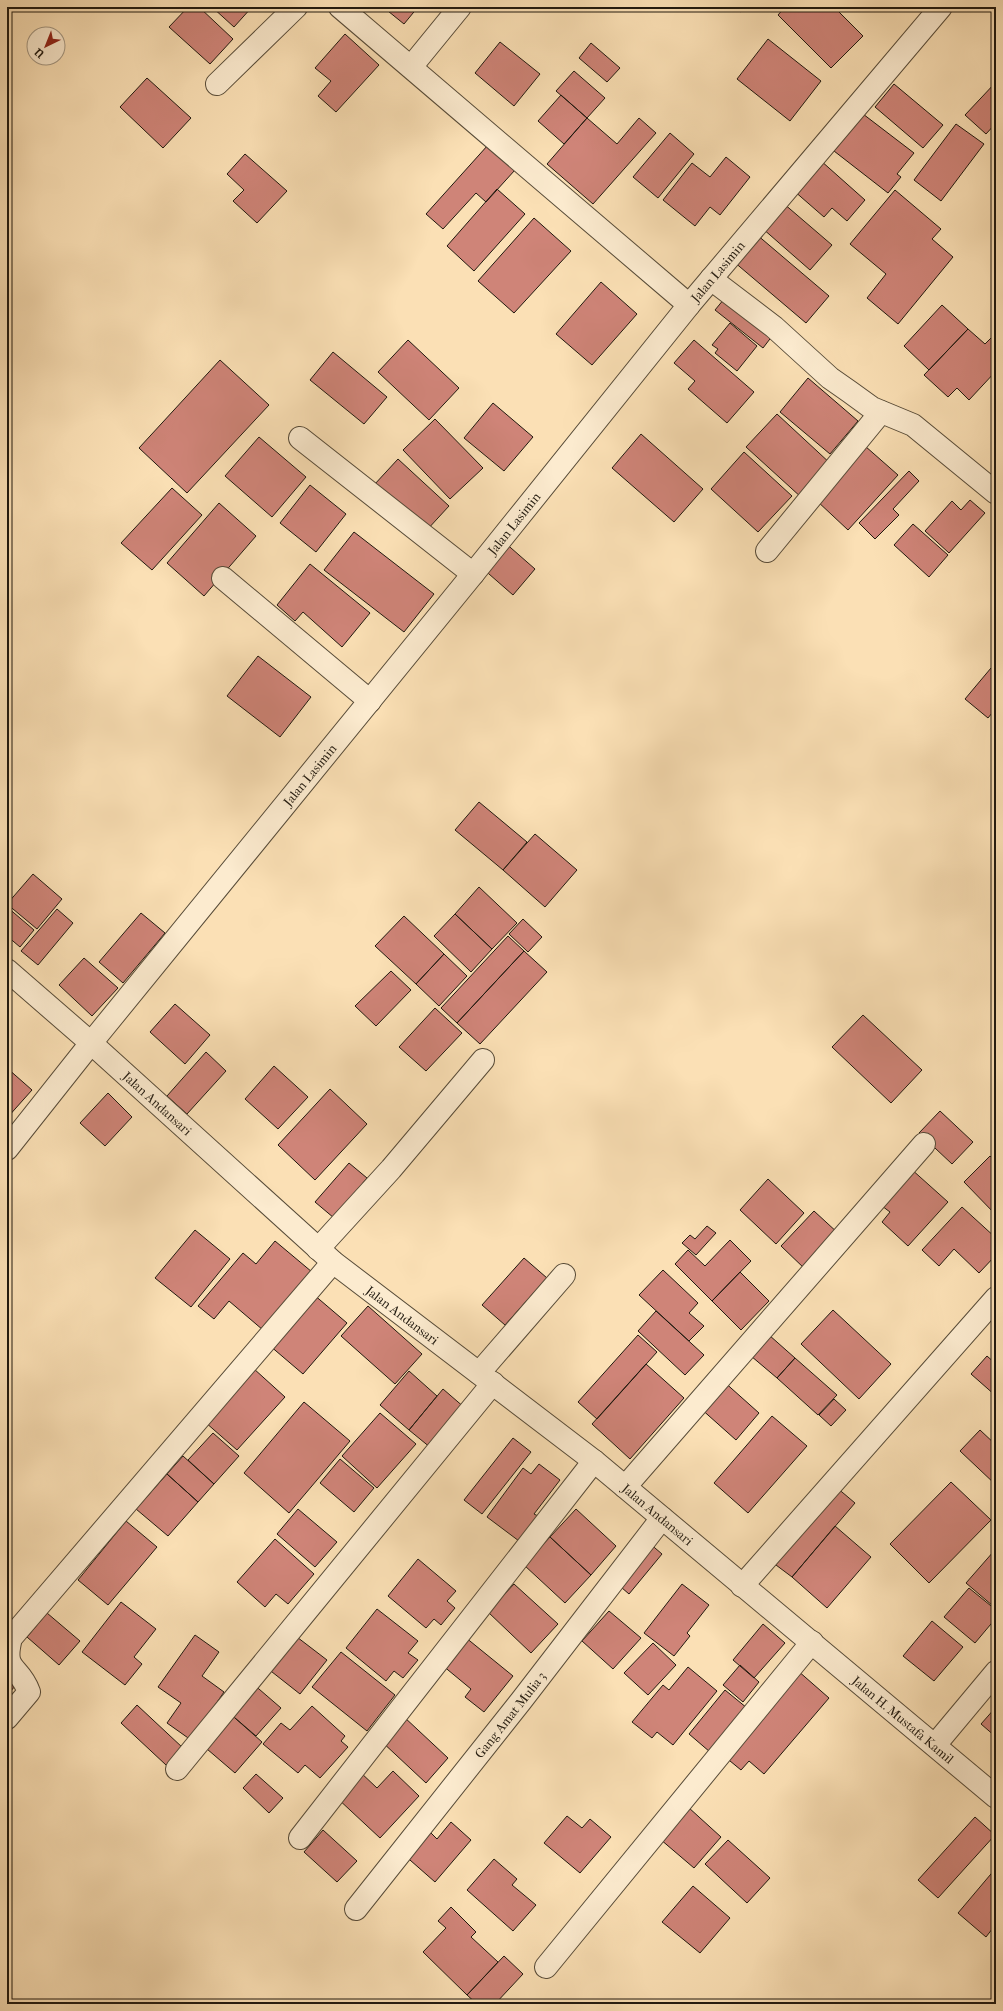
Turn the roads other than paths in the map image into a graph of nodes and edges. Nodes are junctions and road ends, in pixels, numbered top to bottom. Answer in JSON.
{"nodes":[{"id":1,"x":296,"y":7,"type":"edge"},
{"id":2,"x":340,"y":7,"type":"edge"},
{"id":3,"x":460,"y":7,"type":"edge"},
{"id":4,"x":941,"y":7,"type":"edge"},
{"id":5,"x":411,"y":67,"type":"junction"},
{"id":6,"x":217,"y":84,"type":"dead end"},
{"id":7,"x":711,"y":279,"type":"junction"},
{"id":8,"x":689,"y":305,"type":"junction"},
{"id":9,"x":881,"y":412,"type":"junction"},
{"id":10,"x":300,"y":438,"type":"dead end"},
{"id":11,"x":996,"y":493,"type":"edge"},
{"id":12,"x":767,"y":551,"type":"dead end"},
{"id":13,"x":473,"y":574,"type":"junction"},
{"id":14,"x":222,"y":578,"type":"dead end"},
{"id":15,"x":370,"y":701,"type":"junction"},
{"id":16,"x":7,"y":970,"type":"edge"},
{"id":17,"x":91,"y":1043,"type":"junction"},
{"id":18,"x":483,"y":1060,"type":"dead end"},
{"id":19,"x":924,"y":1144,"type":"dead end"},
{"id":20,"x":7,"y":1149,"type":"edge"},
{"id":21,"x":326,"y":1256,"type":"junction"},
{"id":22,"x":564,"y":1275,"type":"dead end"},
{"id":23,"x":996,"y":1298,"type":"edge"},
{"id":24,"x":486,"y":1378,"type":"junction"},
{"id":25,"x":594,"y":1461,"type":"junction"},
{"id":26,"x":625,"y":1487,"type":"junction"},
{"id":27,"x":662,"y":1518,"type":"junction"},
{"id":28,"x":742,"y":1586,"type":"junction"},
{"id":29,"x":812,"y":1642,"type":"junction"},
{"id":30,"x":996,"y":1672,"type":"edge"},
{"id":31,"x":7,"y":1718,"type":"edge"},
{"id":32,"x":935,"y":1745,"type":"junction"},
{"id":33,"x":177,"y":1769,"type":"dead end"},
{"id":34,"x":996,"y":1796,"type":"edge"},
{"id":35,"x":300,"y":1838,"type":"dead end"},
{"id":36,"x":356,"y":1909,"type":"dead end"},
{"id":37,"x":546,"y":1967,"type":"dead end"}],
"edges":[{"from":1,"to":6,"type":"street"},
{"from":2,"to":5,"type":"street"},
{"from":3,"to":5,"type":"street"},
{"from":4,"to":7,"type":"street","name":"Jalan Lasimin"},
{"from":5,"to":8,"type":"street"},
{"from":7,"to":8,"type":"street","name":"Jalan Lasimin"},
{"from":7,"to":9,"type":"street"},
{"from":8,"to":13,"type":"street","name":"Jalan Lasimin"},
{"from":9,"to":11,"type":"street"},
{"from":9,"to":12,"type":"street"},
{"from":10,"to":13,"type":"street"},
{"from":13,"to":15,"type":"street","name":"Jalan Lasimin"},
{"from":14,"to":15,"type":"street"},
{"from":15,"to":17,"type":"street","name":"Jalan Lasimin"},
{"from":16,"to":17,"type":"street","name":"Jalan Andansari"},
{"from":17,"to":20,"type":"street","name":"Jalan Lasimin"},
{"from":17,"to":21,"type":"street","name":"Jalan Andansari"},
{"from":18,"to":21,"type":"street"},
{"from":19,"to":26,"type":"street"},
{"from":21,"to":24,"type":"street","name":"Jalan Andansari"},
{"from":21,"to":31,"type":"street"},
{"from":22,"to":24,"type":"street"},
{"from":23,"to":28,"type":"street"},
{"from":24,"to":25,"type":"street","name":"Jalan Andansari"},
{"from":24,"to":33,"type":"street"},
{"from":25,"to":26,"type":"street","name":"Jalan Andansari"},
{"from":25,"to":35,"type":"street"},
{"from":26,"to":27,"type":"street","name":"Jalan Andansari"},
{"from":27,"to":28,"type":"street","name":"Jalan Andansari"},
{"from":27,"to":36,"type":"street","name":"Gang Amat Mulia 3"},
{"from":28,"to":29,"type":"street","name":"Jalan Andansari"},
{"from":29,"to":32,"type":"street","name":"Jalan H. Mustafa Kamil"},
{"from":29,"to":37,"type":"street"},
{"from":30,"to":32,"type":"street"},
{"from":32,"to":34,"type":"street","name":"Jalan H. Mustafa Kamil"}]}
